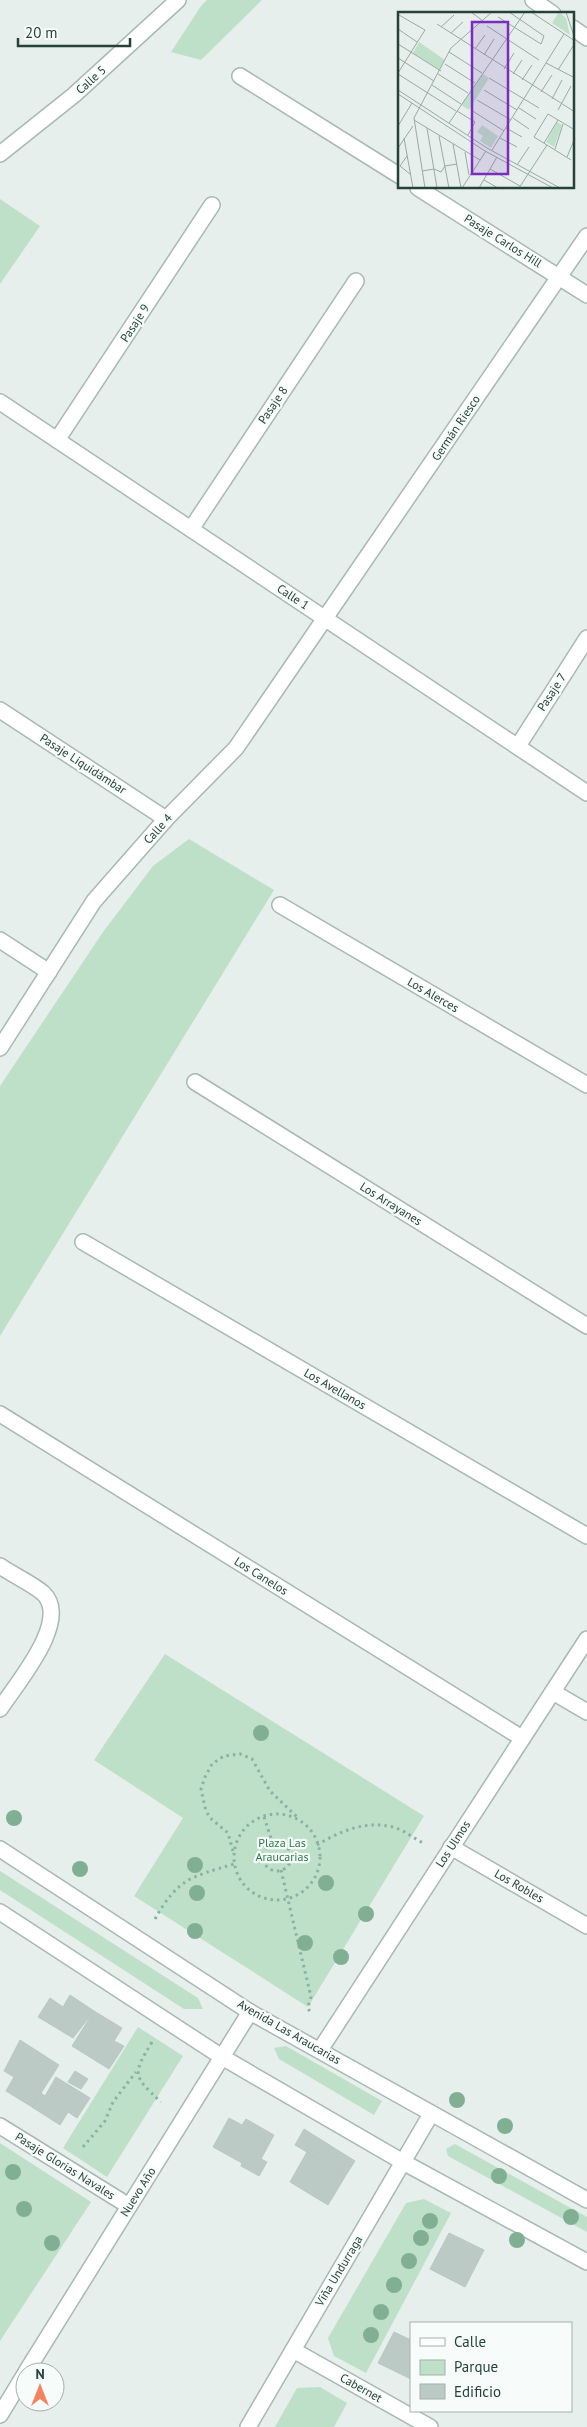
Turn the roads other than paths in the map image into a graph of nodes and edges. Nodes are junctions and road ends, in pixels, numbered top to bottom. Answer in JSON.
{"nodes":[{"id":1,"x":178,"y":0,"type":"edge"},
{"id":2,"x":533,"y":0,"type":"edge"},
{"id":3,"x":550,"y":12,"type":"edge"},
{"id":4,"x":574,"y":29,"type":"edge"},
{"id":5,"x":587,"y":38,"type":"edge"},
{"id":6,"x":240,"y":76,"type":"dead end"},
{"id":7,"x":0,"y":154,"type":"edge"},
{"id":8,"x":398,"y":175,"type":"edge"},
{"id":9,"x":420,"y":189,"type":"edge"},
{"id":10,"x":212,"y":205,"type":"dead end"},
{"id":11,"x":587,"y":236,"type":"edge"},
{"id":12,"x":560,"y":276,"type":"junction"},
{"id":13,"x":356,"y":281,"type":"dead end"},
{"id":14,"x":587,"y":295,"type":"edge"},
{"id":15,"x":0,"y":402,"type":"edge"},
{"id":16,"x":58,"y":440,"type":"junction"},
{"id":17,"x":191,"y":529,"type":"junction"},
{"id":18,"x":326,"y":619,"type":"junction"},
{"id":19,"x":587,"y":638,"type":"edge"},
{"id":20,"x":0,"y":710,"type":"edge"},
{"id":21,"x":518,"y":746,"type":"junction"},
{"id":22,"x":587,"y":793,"type":"edge"},
{"id":23,"x":166,"y":819,"type":"junction"},
{"id":24,"x":280,"y":905,"type":"dead end"},
{"id":25,"x":0,"y":940,"type":"edge"},
{"id":26,"x":48,"y":972,"type":"junction"},
{"id":27,"x":0,"y":1048,"type":"edge"},
{"id":28,"x":195,"y":1082,"type":"dead end"},
{"id":29,"x":587,"y":1086,"type":"edge"},
{"id":30,"x":83,"y":1242,"type":"dead end"},
{"id":31,"x":587,"y":1326,"type":"edge"},
{"id":32,"x":0,"y":1414,"type":"edge"},
{"id":33,"x":587,"y":1536,"type":"edge"},
{"id":34,"x":0,"y":1566,"type":"edge"},
{"id":35,"x":587,"y":1639,"type":"edge"},
{"id":36,"x":553,"y":1692,"type":"junction"},
{"id":37,"x":0,"y":1709,"type":"edge"},
{"id":38,"x":587,"y":1712,"type":"edge"},
{"id":39,"x":522,"y":1738,"type":"junction"},
{"id":40,"x":0,"y":1849,"type":"edge"},
{"id":41,"x":448,"y":1852,"type":"junction"},
{"id":42,"x":0,"y":1912,"type":"edge"},
{"id":43,"x":587,"y":1926,"type":"edge"},
{"id":44,"x":250,"y":2012,"type":"junction"},
{"id":45,"x":320,"y":2050,"type":"junction"},
{"id":46,"x":222,"y":2057,"type":"junction"},
{"id":47,"x":431,"y":2114,"type":"junction"},
{"id":48,"x":0,"y":2126,"type":"edge"},
{"id":49,"x":403,"y":2162,"type":"junction"},
{"id":50,"x":587,"y":2200,"type":"edge"},
{"id":51,"x":129,"y":2206,"type":"junction"},
{"id":52,"x":587,"y":2262,"type":"edge"},
{"id":53,"x":293,"y":2350,"type":"junction"},
{"id":54,"x":33,"y":2362,"type":"edge"},
{"id":55,"x":15,"y":2391,"type":"edge"},
{"id":56,"x":0,"y":2415,"type":"edge"},
{"id":57,"x":248,"y":2427,"type":"edge"},
{"id":58,"x":430,"y":2427,"type":"edge"}],
"edges":[{"from":1,"to":7,"type":"street","name":"Calle 5"},
{"from":2,"to":3,"type":"street"},
{"from":4,"to":5,"type":"street"},
{"from":6,"to":8,"type":"street"},
{"from":9,"to":12,"type":"street","name":"Pasaje Carlos Hill"},
{"from":10,"to":16,"type":"street","name":"Pasaje 9"},
{"from":11,"to":12,"type":"street","name":"Germán Riesco"},
{"from":12,"to":14,"type":"street","name":"Pasaje Carlos Hill"},
{"from":12,"to":18,"type":"street","name":"Germán Riesco"},
{"from":13,"to":17,"type":"street","name":"Pasaje 8"},
{"from":15,"to":16,"type":"street","name":"Calle 1"},
{"from":16,"to":17,"type":"street","name":"Calle 1"},
{"from":17,"to":18,"type":"street","name":"Calle 1"},
{"from":18,"to":21,"type":"street","name":"Calle 1"},
{"from":18,"to":23,"type":"street","name":"Calle 4"},
{"from":19,"to":21,"type":"street","name":"Pasaje 7"},
{"from":20,"to":23,"type":"street","name":"Pasaje Liquidámbar"},
{"from":21,"to":22,"type":"street","name":"Calle 1"},
{"from":23,"to":26,"type":"street","name":"Calle 4"},
{"from":24,"to":29,"type":"street","name":"Los Alerces"},
{"from":25,"to":26,"type":"street"},
{"from":26,"to":27,"type":"street","name":"Calle 4"},
{"from":28,"to":31,"type":"street","name":"Los Arrayanes"},
{"from":30,"to":33,"type":"street","name":"Los Avellanos"},
{"from":32,"to":39,"type":"street","name":"Los Canelos"},
{"from":34,"to":37,"type":"street"},
{"from":35,"to":36,"type":"street","name":"Los Ulmos"},
{"from":36,"to":38,"type":"street"},
{"from":36,"to":39,"type":"street","name":"Los Ulmos"},
{"from":39,"to":41,"type":"street","name":"Los Ulmos"},
{"from":40,"to":44,"type":"street","name":"Avenida Las Araucarias"},
{"from":41,"to":43,"type":"street","name":"Los Robles"},
{"from":41,"to":45,"type":"street","name":"Los Ulmos"},
{"from":42,"to":46,"type":"street"},
{"from":44,"to":45,"type":"street","name":"Avenida Las Araucarias"},
{"from":44,"to":46,"type":"street","name":"Nuevo Año"},
{"from":45,"to":47,"type":"street","name":"Avenida Las Araucarias"},
{"from":46,"to":49,"type":"street"},
{"from":46,"to":51,"type":"street","name":"Nuevo Año"},
{"from":47,"to":49,"type":"street","name":"Viña Undurraga"},
{"from":47,"to":50,"type":"street","name":"Avenida Las Araucarias"},
{"from":48,"to":51,"type":"street","name":"Pasaje Glorias Navales"},
{"from":49,"to":52,"type":"street"},
{"from":49,"to":53,"type":"street","name":"Viña Undurraga"},
{"from":51,"to":54,"type":"street","name":"Nuevo Año"},
{"from":53,"to":57,"type":"street","name":"Viña Undurraga"},
{"from":53,"to":58,"type":"street","name":"Cabernet"},
{"from":55,"to":56,"type":"street","name":"Nuevo Año"}]}
